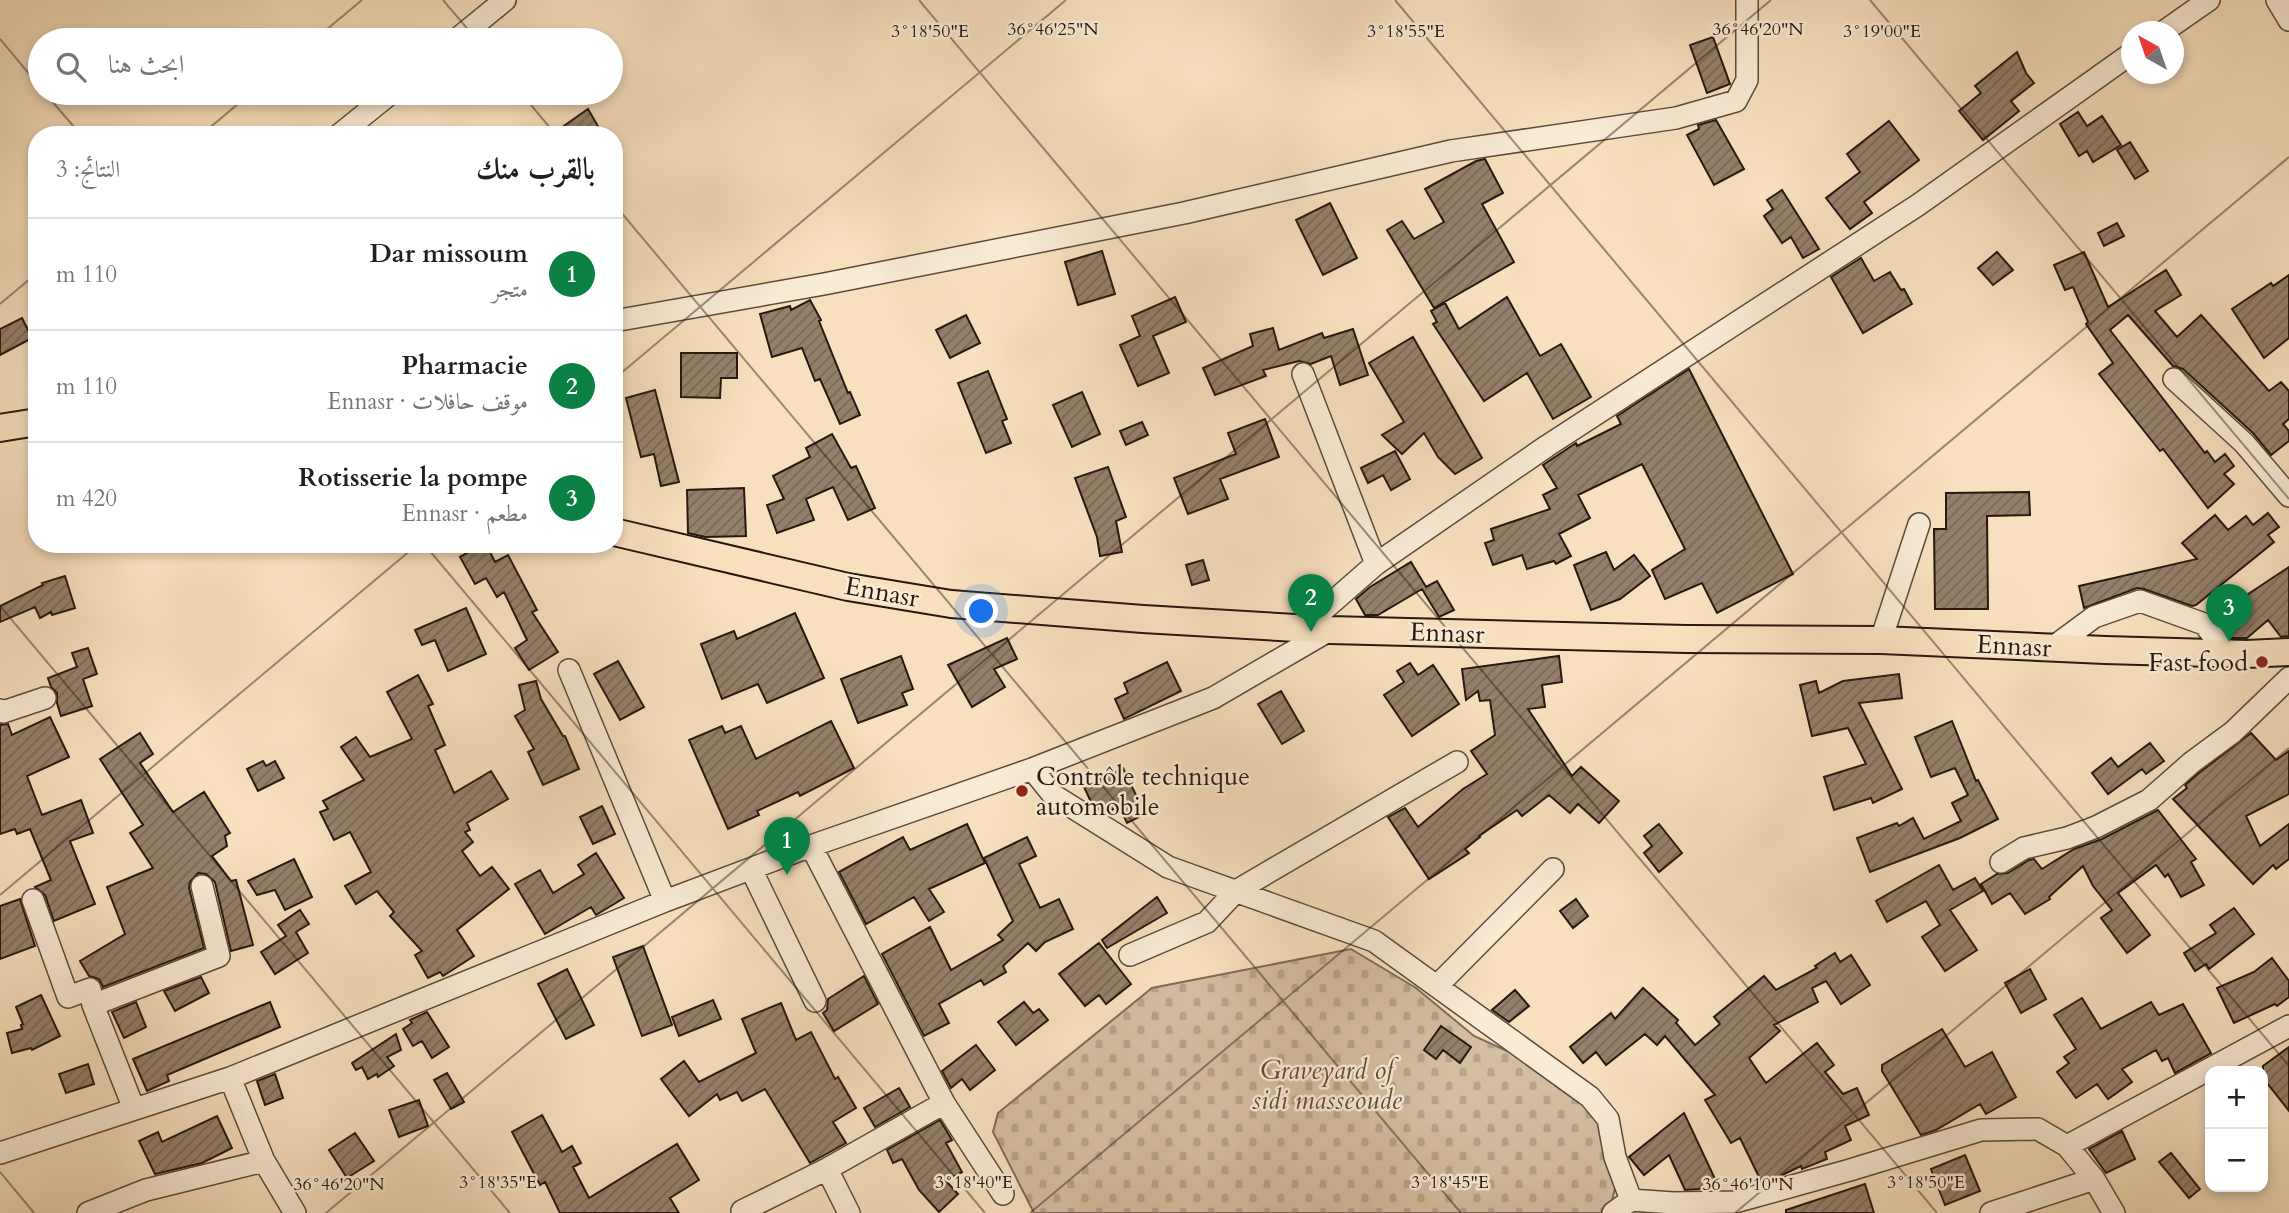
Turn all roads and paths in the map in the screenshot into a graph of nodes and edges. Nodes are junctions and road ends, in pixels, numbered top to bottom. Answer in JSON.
{"nodes":[{"id":1,"x":505,"y":0,"type":"edge"},
{"id":2,"x":1747,"y":0,"type":"edge"},
{"id":3,"x":2209,"y":0,"type":"edge"},
{"id":4,"x":2277,"y":0,"type":"edge"},
{"id":5,"x":2289,"y":20,"type":"edge"},
{"id":6,"x":2179,"y":21,"type":"edge"},
{"id":7,"x":471,"y":28,"type":"edge"},
{"id":8,"x":2121,"y":61,"type":"edge"},
{"id":9,"x":376,"y":105,"type":"edge"},
{"id":10,"x":350,"y":126,"type":"edge"},
{"id":11,"x":623,"y":319,"type":"edge"},
{"id":12,"x":1303,"y":374,"type":"dead end"},
{"id":13,"x":2174,"y":379,"type":"dead end"},
{"id":14,"x":28,"y":423,"type":"edge"},
{"id":15,"x":0,"y":428,"type":"edge"},
{"id":16,"x":2285,"y":483,"type":"edge"},
{"id":17,"x":1919,"y":524,"type":"dead end"},
{"id":18,"x":623,"y":534,"type":"edge"},
{"id":19,"x":1376,"y":564,"type":"junction"},
{"id":20,"x":1317,"y":628,"type":"junction"},
{"id":21,"x":1881,"y":640,"type":"junction"},
{"id":22,"x":2052,"y":648,"type":"junction"},
{"id":23,"x":2289,"y":652,"type":"edge"},
{"id":24,"x":2227,"y":653,"type":"junction"},
{"id":25,"x":569,"y":670,"type":"dead end"},
{"id":26,"x":2289,"y":678,"type":"edge"},
{"id":27,"x":45,"y":698,"type":"dead end"},
{"id":28,"x":0,"y":710,"type":"edge"},
{"id":29,"x":1457,"y":762,"type":"dead end"},
{"id":30,"x":1032,"y":769,"type":"junction"},
{"id":31,"x":811,"y":846,"type":"junction"},
{"id":32,"x":2001,"y":862,"type":"dead end"},
{"id":33,"x":751,"y":869,"type":"junction"},
{"id":34,"x":1553,"y":869,"type":"dead end"},
{"id":35,"x":202,"y":886,"type":"dead end"},
{"id":36,"x":1236,"y":891,"type":"junction"},
{"id":37,"x":33,"y":900,"type":"dead end"},
{"id":38,"x":665,"y":901,"type":"junction"},
{"id":39,"x":1130,"y":955,"type":"dead end"},
{"id":40,"x":1437,"y":986,"type":"junction"},
{"id":41,"x":815,"y":1000,"type":"dead end"},
{"id":42,"x":93,"y":1005,"type":"junction"},
{"id":43,"x":2289,"y":1026,"type":"edge"},
{"id":44,"x":230,"y":1077,"type":"junction"},
{"id":45,"x":944,"y":1103,"type":"junction"},
{"id":46,"x":134,"y":1109,"type":"junction"},
{"id":47,"x":2067,"y":1146,"type":"junction"},
{"id":48,"x":0,"y":1153,"type":"edge"},
{"id":49,"x":264,"y":1161,"type":"junction"},
{"id":50,"x":827,"y":1169,"type":"junction"},
{"id":51,"x":2094,"y":1179,"type":"junction"},
{"id":52,"x":1003,"y":1194,"type":"dead end"},
{"id":53,"x":1631,"y":1200,"type":"junction"},
{"id":54,"x":88,"y":1213,"type":"edge"},
{"id":55,"x":295,"y":1213,"type":"edge"},
{"id":56,"x":743,"y":1213,"type":"edge"},
{"id":57,"x":849,"y":1213,"type":"edge"},
{"id":58,"x":1613,"y":1213,"type":"edge"},
{"id":59,"x":1991,"y":1213,"type":"edge"},
{"id":60,"x":2114,"y":1213,"type":"edge"}],
"edges":[{"from":1,"to":7,"type":"street"},
{"from":2,"to":11,"type":"street"},
{"from":3,"to":6,"type":"street"},
{"from":4,"to":5,"type":"street"},
{"from":8,"to":19,"type":"street"},
{"from":9,"to":10,"type":"street"},
{"from":12,"to":19,"type":"street"},
{"from":13,"to":16,"type":"street"},
{"from":14,"to":15,"type":"main road"},
{"from":17,"to":21,"type":"street"},
{"from":18,"to":20,"type":"main road","name":"Ennasr"},
{"from":19,"to":20,"type":"street"},
{"from":20,"to":21,"type":"main road","name":"Ennasr"},
{"from":20,"to":30,"type":"street"},
{"from":21,"to":22,"type":"main road","name":"Ennasr"},
{"from":22,"to":24,"type":"main road","name":"Ennasr"},
{"from":22,"to":24,"type":"street"},
{"from":23,"to":24,"type":"main road","name":"Ennasr"},
{"from":25,"to":38,"type":"street"},
{"from":26,"to":32,"type":"street"},
{"from":27,"to":28,"type":"street"},
{"from":29,"to":36,"type":"street"},
{"from":30,"to":31,"type":"street"},
{"from":30,"to":36,"type":"street"},
{"from":31,"to":33,"type":"street"},
{"from":31,"to":45,"type":"street"},
{"from":33,"to":38,"type":"street"},
{"from":33,"to":41,"type":"street"},
{"from":34,"to":40,"type":"street"},
{"from":35,"to":42,"type":"street"},
{"from":36,"to":39,"type":"street"},
{"from":36,"to":40,"type":"street"},
{"from":37,"to":42,"type":"street"},
{"from":38,"to":44,"type":"street"},
{"from":40,"to":53,"type":"street"},
{"from":42,"to":46,"type":"street"},
{"from":43,"to":47,"type":"street"},
{"from":44,"to":46,"type":"street"},
{"from":44,"to":49,"type":"street"},
{"from":45,"to":50,"type":"street"},
{"from":45,"to":52,"type":"street"},
{"from":46,"to":48,"type":"street"},
{"from":47,"to":51,"type":"street"},
{"from":47,"to":53,"type":"street"},
{"from":49,"to":54,"type":"street"},
{"from":49,"to":55,"type":"street"},
{"from":50,"to":56,"type":"street"},
{"from":50,"to":57,"type":"street"},
{"from":51,"to":59,"type":"street"},
{"from":51,"to":60,"type":"street"},
{"from":53,"to":58,"type":"street"}]}
